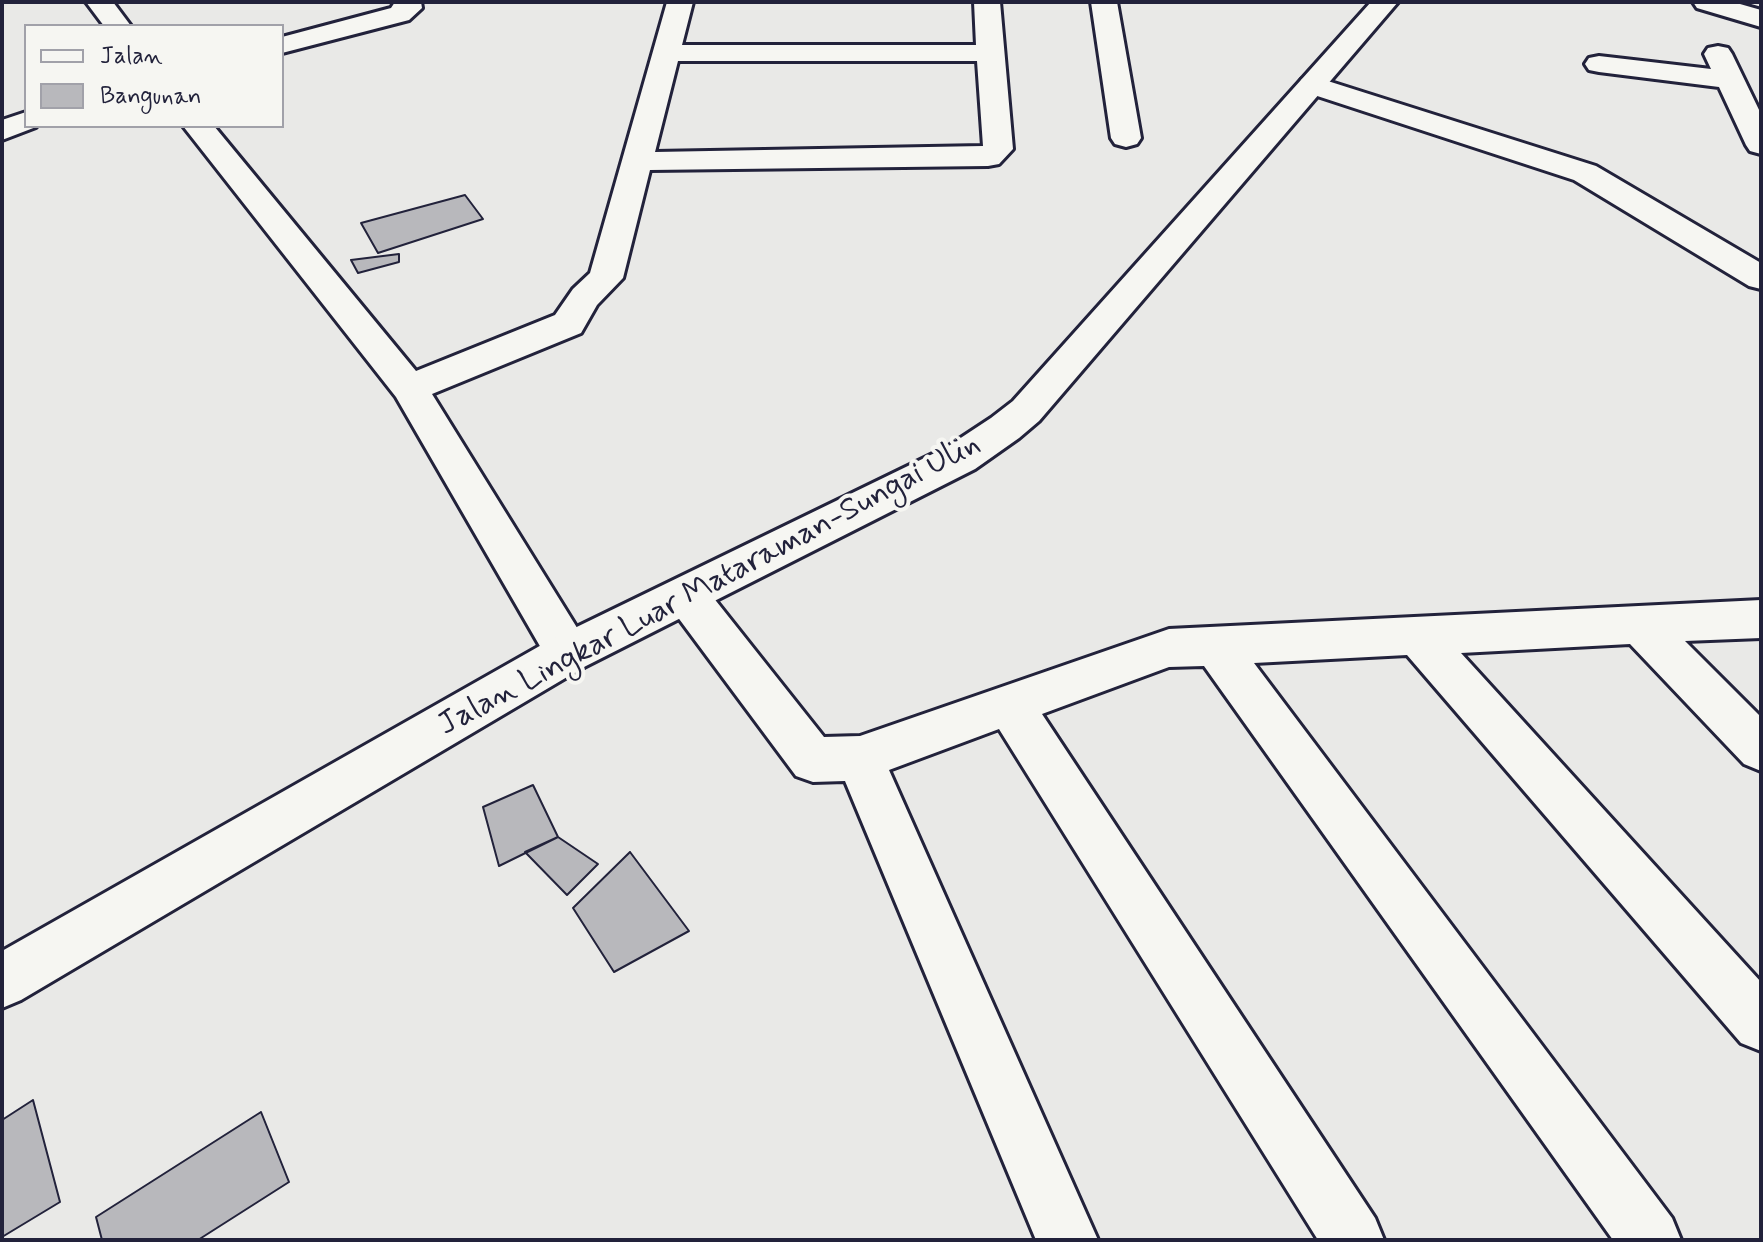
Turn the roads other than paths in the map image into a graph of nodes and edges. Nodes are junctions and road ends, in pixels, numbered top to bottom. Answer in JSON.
{"nodes":[{"id":1,"x":99,"y":2,"type":"edge"},
{"id":2,"x":408,"y":2,"type":"edge"},
{"id":3,"x":680,"y":2,"type":"edge"},
{"id":4,"x":987,"y":2,"type":"edge"},
{"id":5,"x":1104,"y":2,"type":"edge"},
{"id":6,"x":1385,"y":2,"type":"edge"},
{"id":7,"x":1706,"y":2,"type":"edge"},
{"id":8,"x":1761,"y":19,"type":"edge"},
{"id":9,"x":116,"y":24,"type":"edge"},
{"id":10,"x":284,"y":44,"type":"edge"},
{"id":11,"x":666,"y":53,"type":"junction"},
{"id":12,"x":989,"y":53,"type":"junction"},
{"id":13,"x":1599,"y":64,"type":"dead end"},
{"id":14,"x":1312,"y":85,"type":"junction"},
{"id":15,"x":24,"y":122,"type":"edge"},
{"id":16,"x":200,"y":128,"type":"edge"},
{"id":17,"x":2,"y":131,"type":"edge"},
{"id":18,"x":1126,"y":138,"type":"dead end"},
{"id":19,"x":1761,"y":145,"type":"edge"},
{"id":20,"x":637,"y":161,"type":"junction"},
{"id":21,"x":1761,"y":278,"type":"edge"},
{"id":22,"x":409,"y":388,"type":"junction"},
{"id":23,"x":686,"y":595,"type":"junction"},
{"id":24,"x":1761,"y":619,"type":"edge"},
{"id":25,"x":1640,"y":625,"type":"junction"},
{"id":26,"x":1418,"y":636,"type":"junction"},
{"id":27,"x":1214,"y":644,"type":"junction"},
{"id":28,"x":568,"y":653,"type":"junction"},
{"id":29,"x":1009,"y":704,"type":"junction"},
{"id":30,"x":1761,"y":749,"type":"edge"},
{"id":31,"x":860,"y":758,"type":"junction"},
{"id":32,"x":2,"y":981,"type":"edge"},
{"id":33,"x":1761,"y":1023,"type":"edge"},
{"id":34,"x":1067,"y":1240,"type":"edge"},
{"id":35,"x":1353,"y":1240,"type":"edge"},
{"id":36,"x":1650,"y":1240,"type":"edge"}],
"edges":[{"from":1,"to":9,"type":"street"},
{"from":2,"to":10,"type":"street"},
{"from":3,"to":11,"type":"street"},
{"from":4,"to":12,"type":"street"},
{"from":5,"to":18,"type":"street"},
{"from":6,"to":14,"type":"street","name":"Jalan Lingkar Luar Mataraman-Sungai Ulin"},
{"from":7,"to":8,"type":"street"},
{"from":11,"to":12,"type":"street"},
{"from":11,"to":20,"type":"street"},
{"from":12,"to":20,"type":"street"},
{"from":13,"to":19,"type":"street"},
{"from":14,"to":21,"type":"street"},
{"from":14,"to":23,"type":"street","name":"Jalan Lingkar Luar Mataraman-Sungai Ulin"},
{"from":15,"to":17,"type":"street"},
{"from":16,"to":22,"type":"street"},
{"from":20,"to":22,"type":"street"},
{"from":22,"to":28,"type":"street"},
{"from":23,"to":28,"type":"street","name":"Jalan Lingkar Luar Mataraman-Sungai Ulin"},
{"from":23,"to":31,"type":"street"},
{"from":24,"to":25,"type":"street"},
{"from":25,"to":26,"type":"street"},
{"from":25,"to":30,"type":"street"},
{"from":26,"to":27,"type":"street"},
{"from":26,"to":33,"type":"street"},
{"from":27,"to":29,"type":"street"},
{"from":27,"to":36,"type":"street"},
{"from":28,"to":32,"type":"street","name":"Jalan Lingkar Luar Mataraman-Sungai Ulin"},
{"from":29,"to":31,"type":"street"},
{"from":29,"to":35,"type":"street"},
{"from":31,"to":34,"type":"street"}]}
